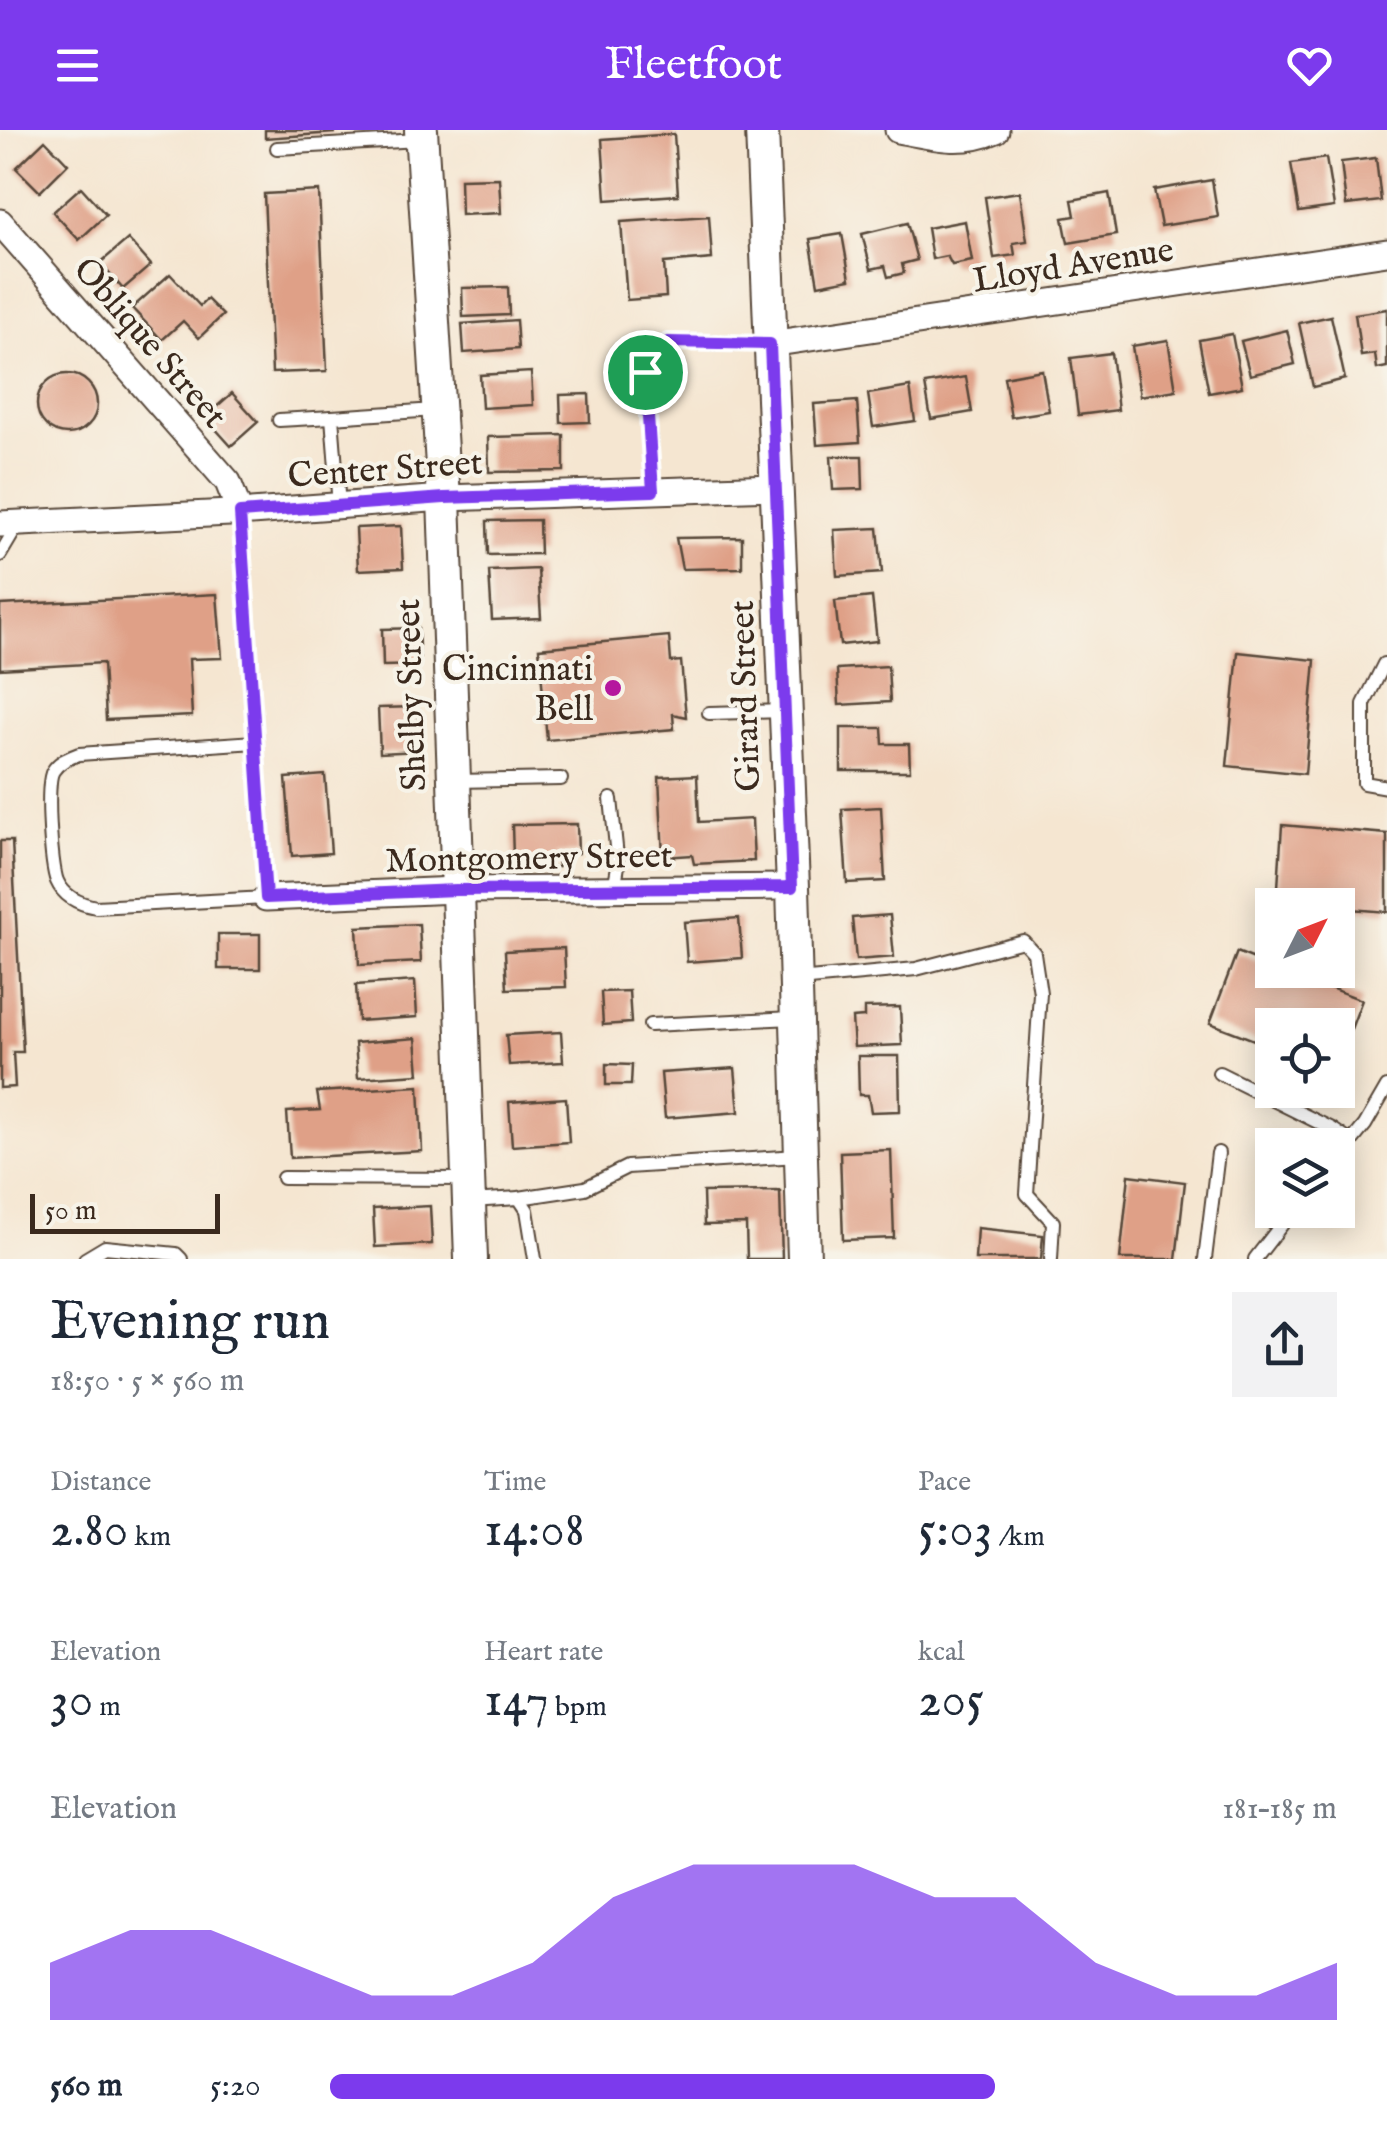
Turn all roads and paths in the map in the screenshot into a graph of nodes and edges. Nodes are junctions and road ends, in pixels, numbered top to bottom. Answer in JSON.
{"nodes":[{"id":1,"x":762,"y":130,"type":"edge"},
{"id":2,"x":898,"y":130,"type":"edge"},
{"id":3,"x":996,"y":130,"type":"edge"},
{"id":4,"x":421,"y":135,"type":"edge"},
{"id":5,"x":383,"y":136,"type":"edge"},
{"id":6,"x":277,"y":148,"type":"dead end"},
{"id":7,"x":0,"y":222,"type":"edge"},
{"id":8,"x":1387,"y":252,"type":"edge"},
{"id":9,"x":770,"y":344,"type":"junction"},
{"id":10,"x":439,"y":410,"type":"junction"},
{"id":11,"x":332,"y":417,"type":"junction"},
{"id":12,"x":279,"y":420,"type":"dead end"},
{"id":13,"x":775,"y":487,"type":"junction"},
{"id":14,"x":653,"y":491,"type":"junction"},
{"id":15,"x":444,"y":498,"type":"junction"},
{"id":16,"x":339,"y":506,"type":"junction"},
{"id":17,"x":240,"y":513,"type":"junction"},
{"id":18,"x":10,"y":523,"type":"edge"},
{"id":19,"x":0,"y":554,"type":"edge"},
{"id":20,"x":1387,"y":665,"type":"edge"},
{"id":21,"x":784,"y":710,"type":"junction"},
{"id":22,"x":710,"y":713,"type":"dead end"},
{"id":23,"x":255,"y":742,"type":"junction"},
{"id":24,"x":561,"y":778,"type":"dead end"},
{"id":25,"x":453,"y":781,"type":"junction"},
{"id":26,"x":1387,"y":786,"type":"edge"},
{"id":27,"x":611,"y":799,"type":"dead end"},
{"id":28,"x":792,"y":887,"type":"junction"},
{"id":29,"x":456,"y":890,"type":"junction"},
{"id":30,"x":614,"y":890,"type":"junction"},
{"id":31,"x":266,"y":898,"type":"junction"},
{"id":32,"x":795,"y":980,"type":"junction"},
{"id":33,"x":796,"y":1018,"type":"junction"},
{"id":34,"x":650,"y":1025,"type":"dead end"},
{"id":35,"x":1219,"y":1073,"type":"dead end"},
{"id":36,"x":1387,"y":1087,"type":"edge"},
{"id":37,"x":1328,"y":1128,"type":"edge"},
{"id":38,"x":1355,"y":1138,"type":"edge"},
{"id":39,"x":1218,"y":1153,"type":"dead end"},
{"id":40,"x":800,"y":1156,"type":"junction"},
{"id":41,"x":283,"y":1178,"type":"dead end"},
{"id":42,"x":468,"y":1190,"type":"junction"},
{"id":43,"x":518,"y":1198,"type":"junction"},
{"id":44,"x":1280,"y":1228,"type":"edge"},
{"id":45,"x":85,"y":1259,"type":"edge"},
{"id":46,"x":180,"y":1259,"type":"edge"},
{"id":47,"x":470,"y":1259,"type":"edge"},
{"id":48,"x":535,"y":1259,"type":"edge"},
{"id":49,"x":804,"y":1259,"type":"edge"},
{"id":50,"x":1052,"y":1259,"type":"edge"},
{"id":51,"x":1205,"y":1259,"type":"edge"},
{"id":52,"x":1255,"y":1259,"type":"edge"}],
"edges":[{"from":1,"to":9,"type":"street","name":"Girard Street"},
{"from":2,"to":3,"type":"street"},
{"from":4,"to":5,"type":"lane"},
{"from":4,"to":10,"type":"street","name":"Shelby Street"},
{"from":5,"to":6,"type":"lane"},
{"from":7,"to":17,"type":"street","name":"Oblique Street"},
{"from":8,"to":9,"type":"street","name":"Lloyd Avenue"},
{"from":9,"to":13,"type":"street","name":"Girard Street"},
{"from":9,"to":14,"type":"lane"},
{"from":10,"to":11,"type":"lane"},
{"from":10,"to":15,"type":"street","name":"Shelby Street"},
{"from":11,"to":12,"type":"lane"},
{"from":11,"to":16,"type":"lane"},
{"from":13,"to":14,"type":"street","name":"Center Street"},
{"from":13,"to":21,"type":"street","name":"Girard Street"},
{"from":14,"to":15,"type":"street","name":"Center Street"},
{"from":15,"to":16,"type":"street","name":"Center Street"},
{"from":15,"to":25,"type":"street","name":"Shelby Street"},
{"from":16,"to":17,"type":"street","name":"Center Street"},
{"from":17,"to":18,"type":"street","name":"Center Street"},
{"from":17,"to":23,"type":"lane"},
{"from":18,"to":19,"type":"lane"},
{"from":20,"to":26,"type":"lane"},
{"from":21,"to":22,"type":"lane"},
{"from":21,"to":28,"type":"street","name":"Girard Street"},
{"from":23,"to":31,"type":"lane"},
{"from":23,"to":31,"type":"lane"},
{"from":24,"to":25,"type":"lane"},
{"from":25,"to":29,"type":"street","name":"Shelby Street"},
{"from":27,"to":30,"type":"lane"},
{"from":28,"to":30,"type":"street","name":"Montgomery Street"},
{"from":28,"to":32,"type":"street","name":"Girard Street"},
{"from":29,"to":30,"type":"street","name":"Montgomery Street"},
{"from":29,"to":31,"type":"street","name":"Montgomery Street"},
{"from":29,"to":42,"type":"street","name":"Shelby Street"},
{"from":32,"to":33,"type":"street","name":"Girard Street"},
{"from":32,"to":50,"type":"lane"},
{"from":33,"to":34,"type":"lane"},
{"from":33,"to":40,"type":"street","name":"Girard Street"},
{"from":35,"to":37,"type":"lane"},
{"from":36,"to":38,"type":"lane"},
{"from":39,"to":51,"type":"lane"},
{"from":40,"to":43,"type":"lane"},
{"from":40,"to":49,"type":"street","name":"Girard Street"},
{"from":41,"to":42,"type":"lane"},
{"from":42,"to":43,"type":"lane"},
{"from":42,"to":47,"type":"street","name":"Shelby Street"},
{"from":43,"to":48,"type":"lane"},
{"from":44,"to":52,"type":"lane"},
{"from":45,"to":46,"type":"lane"}]}
